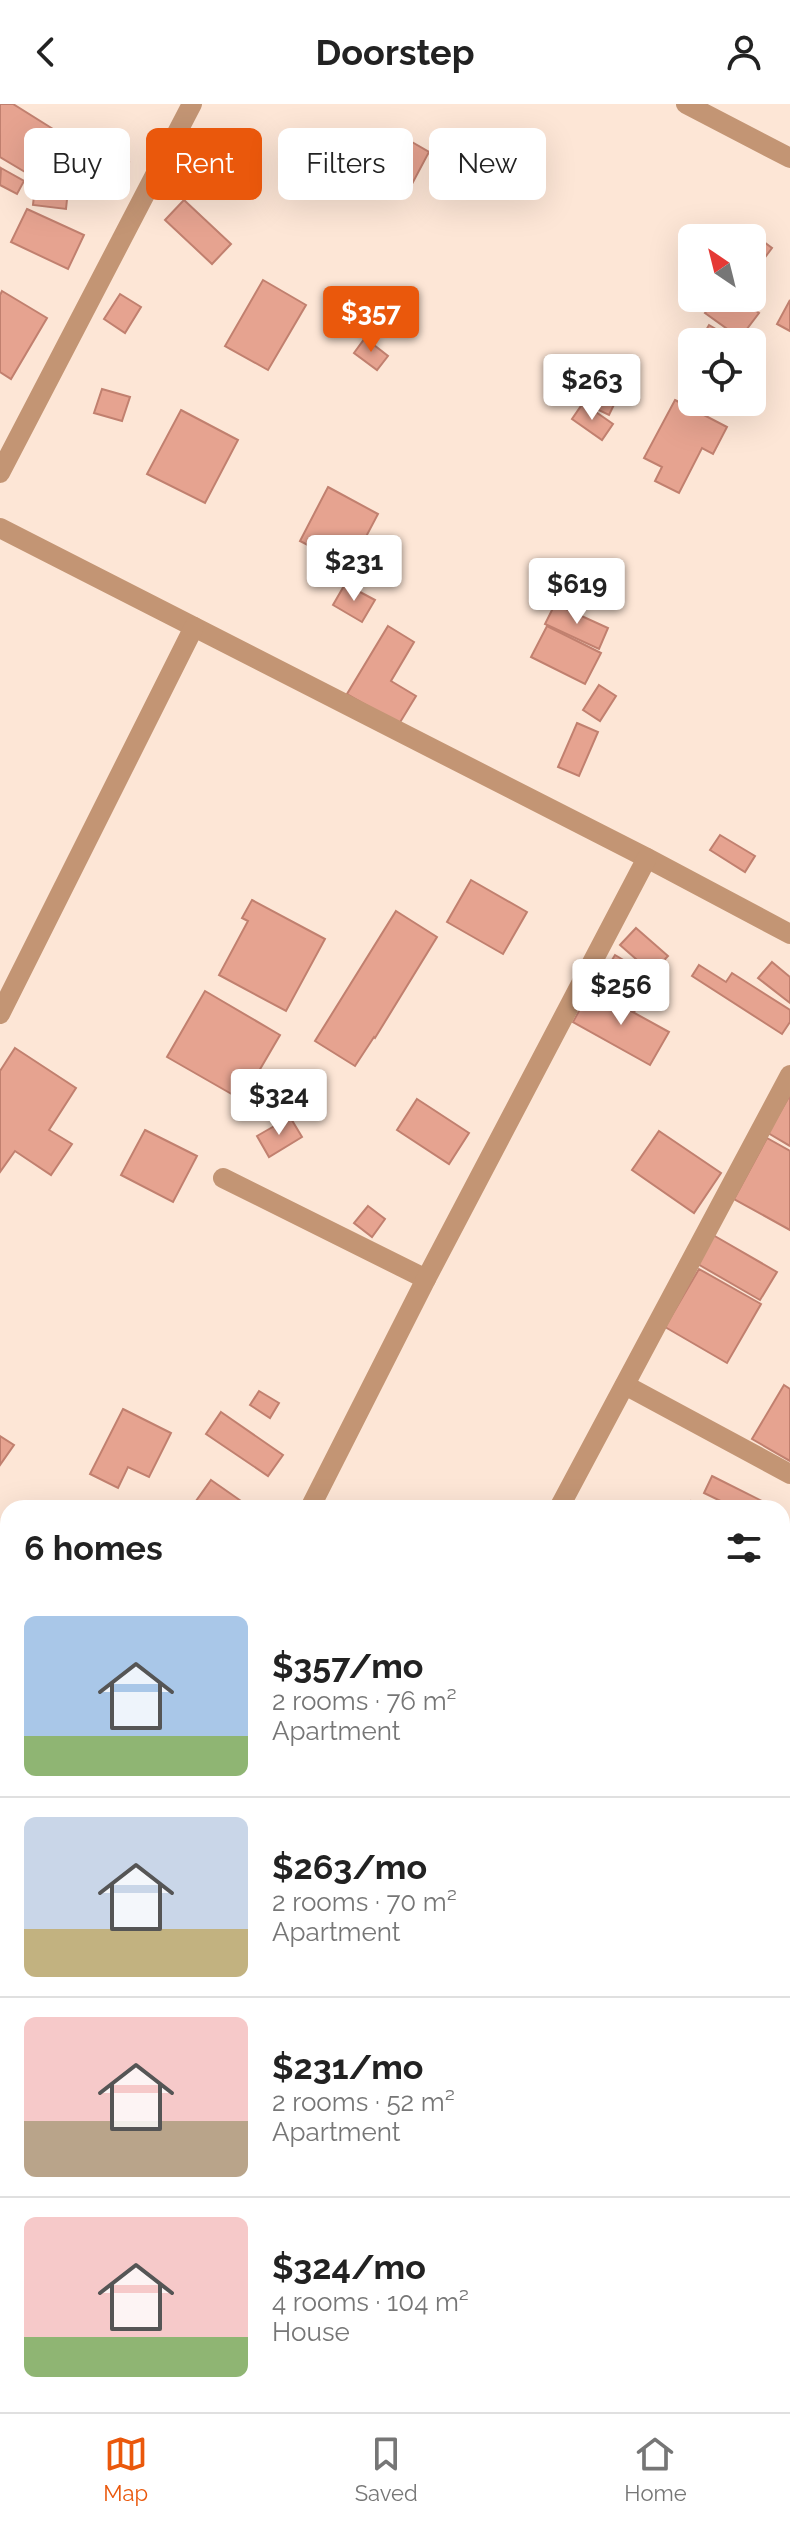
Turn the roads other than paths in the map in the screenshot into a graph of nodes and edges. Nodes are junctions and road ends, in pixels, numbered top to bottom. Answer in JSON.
{"nodes":[{"id":1,"x":192,"y":104,"type":"edge"},
{"id":2,"x":686,"y":104,"type":"edge"},
{"id":3,"x":790,"y":158,"type":"edge"},
{"id":4,"x":0,"y":473,"type":"edge"},
{"id":5,"x":0,"y":528,"type":"edge"},
{"id":6,"x":194,"y":627,"type":"junction"},
{"id":7,"x":647,"y":858,"type":"junction"},
{"id":8,"x":790,"y":934,"type":"edge"},
{"id":9,"x":0,"y":1014,"type":"edge"},
{"id":10,"x":790,"y":1075,"type":"edge"},
{"id":11,"x":223,"y":1178,"type":"dead end"},
{"id":12,"x":426,"y":1279,"type":"junction"},
{"id":13,"x":625,"y":1385,"type":"junction"},
{"id":14,"x":790,"y":1474,"type":"edge"},
{"id":15,"x":314,"y":1500,"type":"edge"},
{"id":16,"x":563,"y":1500,"type":"edge"}],
"edges":[{"from":1,"to":4,"type":"street"},
{"from":2,"to":3,"type":"street"},
{"from":5,"to":6,"type":"street"},
{"from":6,"to":7,"type":"street"},
{"from":6,"to":9,"type":"street"},
{"from":7,"to":8,"type":"street"},
{"from":7,"to":12,"type":"street"},
{"from":10,"to":13,"type":"street"},
{"from":11,"to":12,"type":"street"},
{"from":12,"to":15,"type":"street"},
{"from":13,"to":14,"type":"street"},
{"from":13,"to":16,"type":"street"}]}
